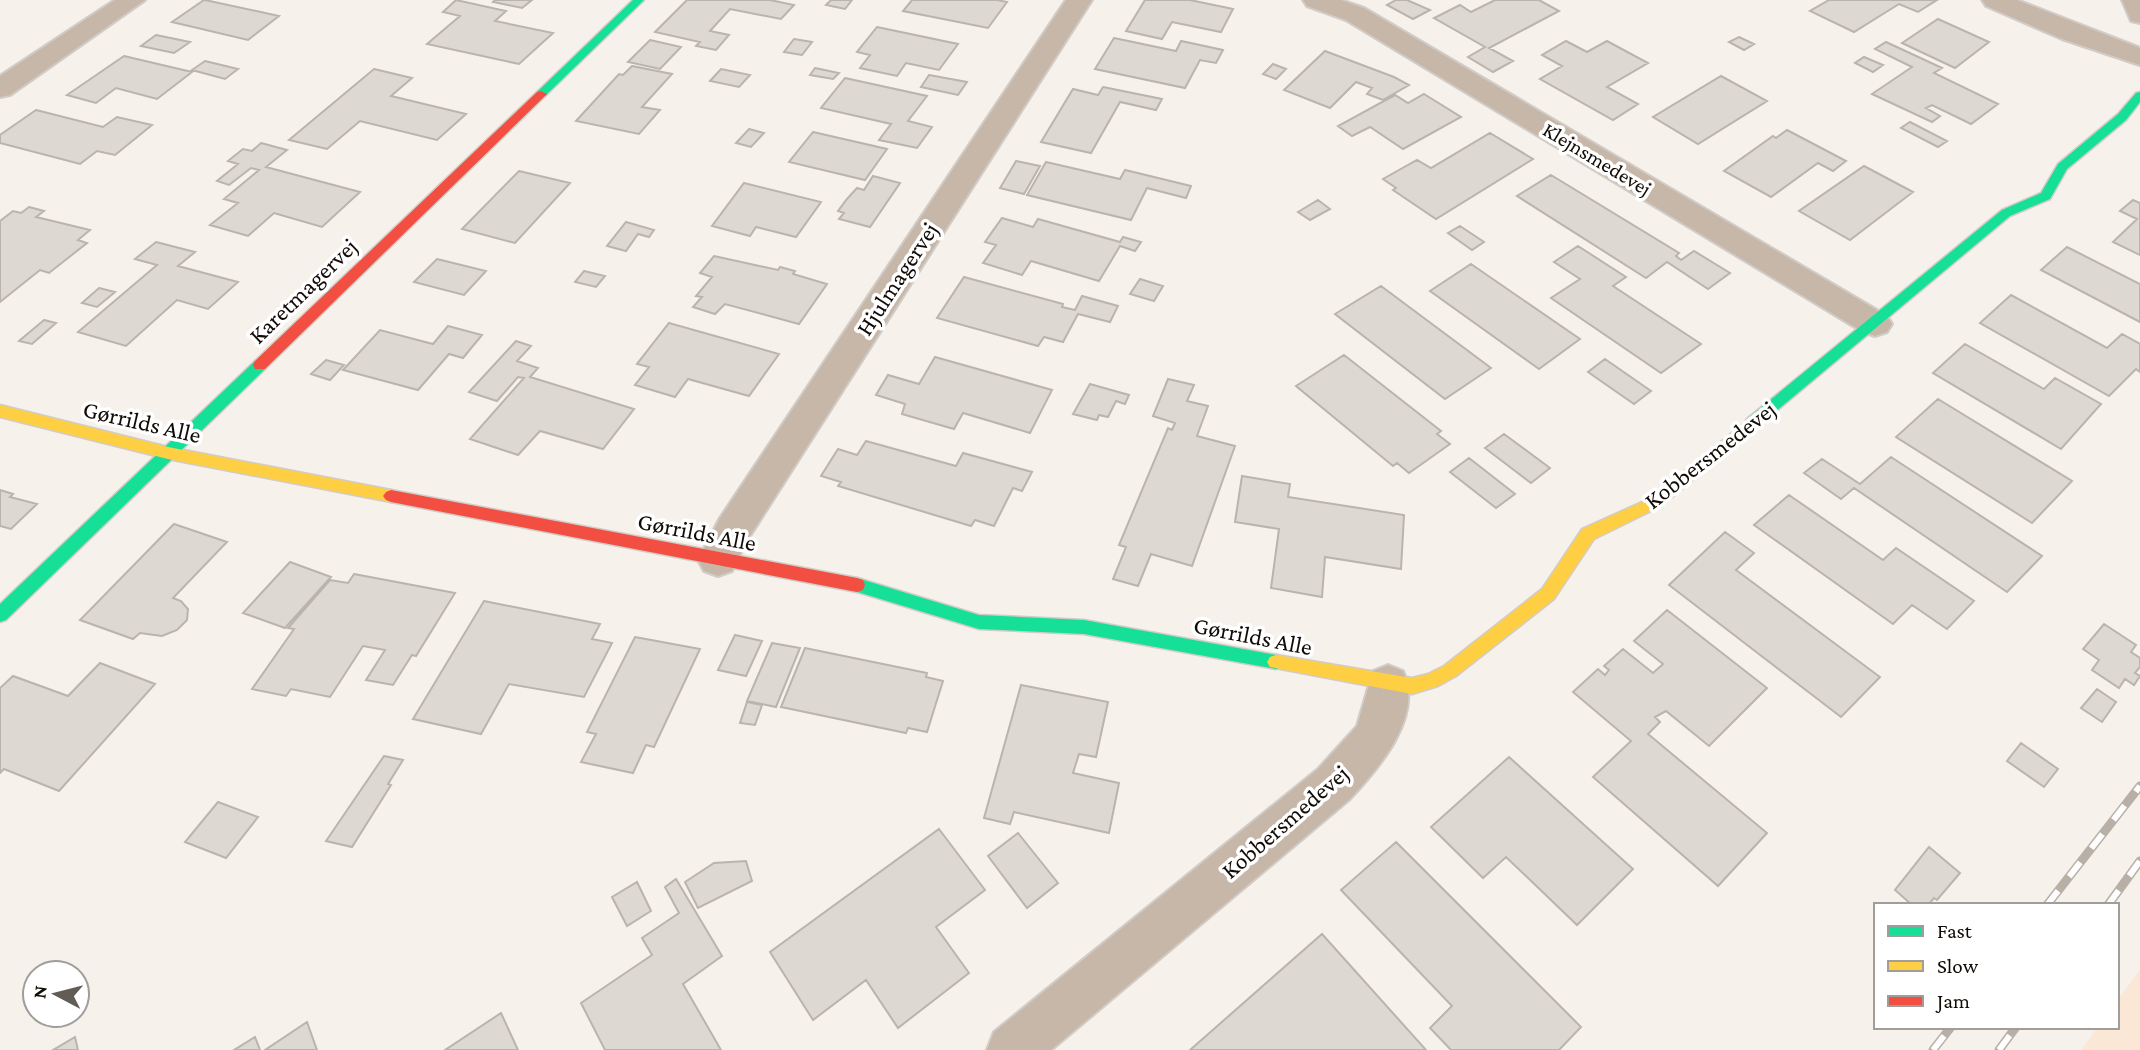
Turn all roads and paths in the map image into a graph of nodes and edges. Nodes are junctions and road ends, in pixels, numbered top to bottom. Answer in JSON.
{"nodes":[{"id":1,"x":132,"y":0,"type":"edge"},
{"id":2,"x":639,"y":0,"type":"edge"},
{"id":3,"x":1079,"y":0,"type":"edge"},
{"id":4,"x":1316,"y":0,"type":"edge"},
{"id":5,"x":1995,"y":0,"type":"edge"},
{"id":6,"x":2135,"y":0,"type":"edge"},
{"id":7,"x":2140,"y":15,"type":"edge"},
{"id":8,"x":2140,"y":57,"type":"edge"},
{"id":9,"x":0,"y":89,"type":"edge"},
{"id":10,"x":2140,"y":95,"type":"edge"},
{"id":11,"x":1875,"y":324,"type":"junction"},
{"id":12,"x":0,"y":411,"type":"edge"},
{"id":13,"x":168,"y":453,"type":"junction"},
{"id":14,"x":718,"y":560,"type":"junction"},
{"id":15,"x":0,"y":615,"type":"edge"},
{"id":16,"x":1388,"y":684,"type":"junction"},
{"id":17,"x":1012,"y":1050,"type":"edge"}],
"edges":[{"from":1,"to":9,"type":"street"},
{"from":2,"to":13,"type":"street","name":"Karetmagervej"},
{"from":3,"to":14,"type":"street","name":"Hjulmagervej"},
{"from":4,"to":11,"type":"street","name":"Klejnsmedevej"},
{"from":5,"to":8,"type":"street"},
{"from":6,"to":7,"type":"street"},
{"from":10,"to":11,"type":"street","name":"Kobbersmedevej"},
{"from":11,"to":16,"type":"street","name":"Kobbersmedevej"},
{"from":12,"to":13,"type":"street","name":"Gørrilds Alle"},
{"from":13,"to":14,"type":"street","name":"Gørrilds Alle"},
{"from":13,"to":15,"type":"street","name":"Karetmagervej"},
{"from":14,"to":16,"type":"street","name":"Gørrilds Alle"},
{"from":16,"to":17,"type":"street","name":"Kobbersmedevej"}]}
